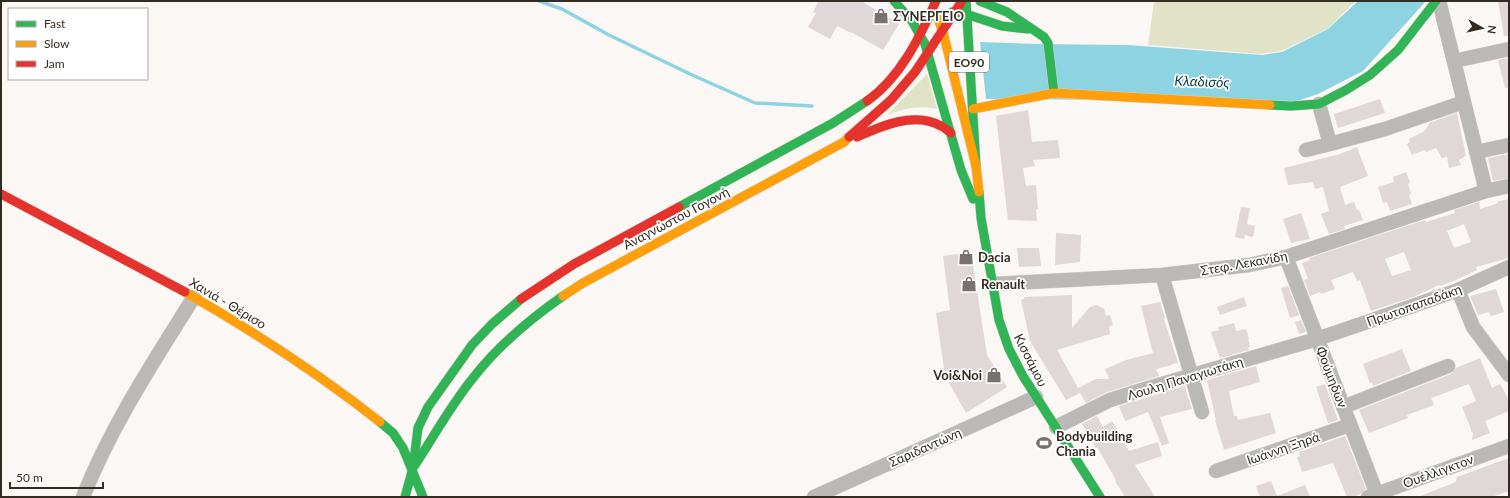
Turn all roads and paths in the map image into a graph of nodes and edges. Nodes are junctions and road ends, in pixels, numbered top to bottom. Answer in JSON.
{"nodes":[{"id":1,"x":894,"y":1,"type":"edge"},
{"id":2,"x":926,"y":1,"type":"edge"},
{"id":3,"x":962,"y":1,"type":"edge"},
{"id":4,"x":966,"y":1,"type":"edge"},
{"id":5,"x":980,"y":1,"type":"edge"},
{"id":6,"x":1438,"y":1,"type":"edge"},
{"id":7,"x":945,"y":4,"type":"dead end"},
{"id":8,"x":934,"y":5,"type":"edge"},
{"id":9,"x":955,"y":12,"type":"junction"},
{"id":10,"x":966,"y":14,"type":"junction"},
{"id":11,"x":1032,"y":29,"type":"junction"},
{"id":12,"x":943,"y":32,"type":"junction"},
{"id":13,"x":921,"y":34,"type":"junction"},
{"id":14,"x":1509,"y":49,"type":"edge"},
{"id":15,"x":929,"y":53,"type":"junction"},
{"id":16,"x":1454,"y":61,"type":"junction"},
{"id":17,"x":1054,"y":90,"type":"junction"},
{"id":18,"x":1464,"y":102,"type":"junction"},
{"id":19,"x":1319,"y":104,"type":"junction"},
{"id":20,"x":973,"y":109,"type":"junction"},
{"id":21,"x":951,"y":133,"type":"junction"},
{"id":22,"x":844,"y":142,"type":"junction"},
{"id":23,"x":1330,"y":144,"type":"junction"},
{"id":24,"x":1509,"y":145,"type":"edge"},
{"id":25,"x":1306,"y":150,"type":"dead end"},
{"id":26,"x":1476,"y":152,"type":"junction"},
{"id":27,"x":976,"y":166,"type":"junction"},
{"id":28,"x":1509,"y":186,"type":"edge"},
{"id":29,"x":1486,"y":191,"type":"junction"},
{"id":30,"x":1,"y":194,"type":"edge"},
{"id":31,"x":981,"y":218,"type":"junction"},
{"id":32,"x":1286,"y":257,"type":"junction"},
{"id":33,"x":1509,"y":267,"type":"edge"},
{"id":34,"x":1162,"y":275,"type":"junction"},
{"id":35,"x":993,"y":284,"type":"junction"},
{"id":36,"x":1458,"y":290,"type":"junction"},
{"id":37,"x":194,"y":297,"type":"junction"},
{"id":38,"x":1317,"y":339,"type":"junction"},
{"id":39,"x":1448,"y":366,"type":"dead end"},
{"id":40,"x":1509,"y":375,"type":"edge"},
{"id":41,"x":1191,"y":376,"type":"junction"},
{"id":42,"x":1036,"y":397,"type":"junction"},
{"id":43,"x":1343,"y":407,"type":"junction"},
{"id":44,"x":1202,"y":412,"type":"dead end"},
{"id":45,"x":1350,"y":425,"type":"junction"},
{"id":46,"x":1056,"y":427,"type":"junction"},
{"id":47,"x":1509,"y":446,"type":"edge"},
{"id":48,"x":413,"y":470,"type":"junction"},
{"id":49,"x":1216,"y":471,"type":"dead end"},
{"id":50,"x":1374,"y":496,"type":"edge"},
{"id":51,"x":83,"y":497,"type":"edge"},
{"id":52,"x":405,"y":497,"type":"edge"},
{"id":53,"x":424,"y":497,"type":"edge"},
{"id":54,"x":814,"y":497,"type":"edge"},
{"id":55,"x":1100,"y":497,"type":"edge"}],
"edges":[{"from":1,"to":13,"type":"main road","name":"Κισσάμου"},
{"from":2,"to":8,"type":"main road","name":"Κισσάμου"},
{"from":3,"to":9,"type":"main road","name":"Αναγνώστου Γογονή","number":"ΕΟ90"},
{"from":4,"to":10,"type":"main road","number":"ΕΟ90"},
{"from":5,"to":11,"type":"main road"},
{"from":6,"to":16,"type":"street"},
{"from":6,"to":19,"type":"main road"},
{"from":7,"to":8,"type":"main road"},
{"from":8,"to":9,"type":"main road"},
{"from":8,"to":12,"type":"main road","name":"Κισσάμου","number":"ΕΟ90"},
{"from":8,"to":13,"type":"main road","name":"Αναγνώστου Γογονή"},
{"from":9,"to":10,"type":"main road"},
{"from":9,"to":12,"type":"main road","name":"Αναγνώστου Γογονή","number":"ΕΟ90"},
{"from":10,"to":11,"type":"main road"},
{"from":10,"to":20,"type":"main road","number":"ΕΟ90"},
{"from":11,"to":17,"type":"main road"},
{"from":12,"to":15,"type":"main road","name":"Αναγνώστου Γογονή","number":"ΕΟ90"},
{"from":12,"to":27,"type":"main road","name":"Κισσάμου","number":"ΕΟ90"},
{"from":13,"to":15,"type":"main road","name":"Κισσάμου","number":"ΕΟ90"},
{"from":13,"to":48,"type":"main road","name":"Αναγνώστου Γογονή"},
{"from":14,"to":16,"type":"street"},
{"from":15,"to":21,"type":"main road","name":"Κισσάμου","number":"ΕΟ90"},
{"from":15,"to":22,"type":"main road","name":"Αναγνώστου Γογονή"},
{"from":16,"to":18,"type":"street"},
{"from":17,"to":19,"type":"main road"},
{"from":17,"to":20,"type":"main road"},
{"from":18,"to":23,"type":"street"},
{"from":18,"to":26,"type":"street"},
{"from":19,"to":23,"type":"street"},
{"from":20,"to":27,"type":"main road","number":"ΕΟ90"},
{"from":21,"to":22,"type":"main road"},
{"from":21,"to":31,"type":"main road","name":"Κισσάμου","number":"ΕΟ90"},
{"from":22,"to":48,"type":"main road","name":"Αναγνώστου Γογονή"},
{"from":23,"to":25,"type":"street"},
{"from":24,"to":26,"type":"street"},
{"from":26,"to":29,"type":"street"},
{"from":27,"to":31,"type":"main road","name":"Κισσάμου","number":"ΕΟ90"},
{"from":28,"to":29,"type":"street","name":"Στεφ. Λεκανίδη"},
{"from":29,"to":32,"type":"street","name":"Στεφ. Λεκανίδη"},
{"from":30,"to":37,"type":"main road","name":"Χανιά - Θέρισο"},
{"from":31,"to":35,"type":"main road","name":"Κισσάμου","number":"ΕΟ90"},
{"from":32,"to":34,"type":"street","name":"Στεφ. Λεκανίδη"},
{"from":32,"to":38,"type":"street","name":"Φούμηδων"},
{"from":33,"to":36,"type":"street","name":"Πρωτοπαπαδάκη"},
{"from":34,"to":35,"type":"street","name":"Στεφ. Λεκανίδη"},
{"from":34,"to":41,"type":"street"},
{"from":35,"to":42,"type":"main road","name":"Κισσάμου","number":"ΕΟ90"},
{"from":36,"to":38,"type":"street","name":"Πρωτοπαπαδάκη"},
{"from":36,"to":40,"type":"street"},
{"from":37,"to":48,"type":"main road","name":"Χανιά - Θέρισο"},
{"from":37,"to":51,"type":"street"},
{"from":38,"to":41,"type":"street","name":"Λουλη Παναγιωτάκη"},
{"from":38,"to":43,"type":"street","name":"Φούμηδων"},
{"from":39,"to":43,"type":"street"},
{"from":41,"to":44,"type":"street"},
{"from":41,"to":46,"type":"street","name":"Λουλη Παναγιωτάκη"},
{"from":42,"to":46,"type":"main road","name":"Κισσάμου","number":"ΕΟ90"},
{"from":42,"to":54,"type":"street","name":"Σαριδαντώνη"},
{"from":43,"to":45,"type":"street","name":"Φούμηδων"},
{"from":45,"to":49,"type":"street","name":"Ιωάννη Ξηρά"},
{"from":45,"to":50,"type":"street","name":"Φούμηδων"},
{"from":46,"to":55,"type":"main road","name":"Κισσάμου","number":"ΕΟ90"},
{"from":47,"to":50,"type":"street","name":"Ουέλλιγκτον"},
{"from":48,"to":52,"type":"main road","name":"Αναγνώστου Γογονή"},
{"from":48,"to":53,"type":"main road","name":"Χανιά - Θέρισο"}]}
